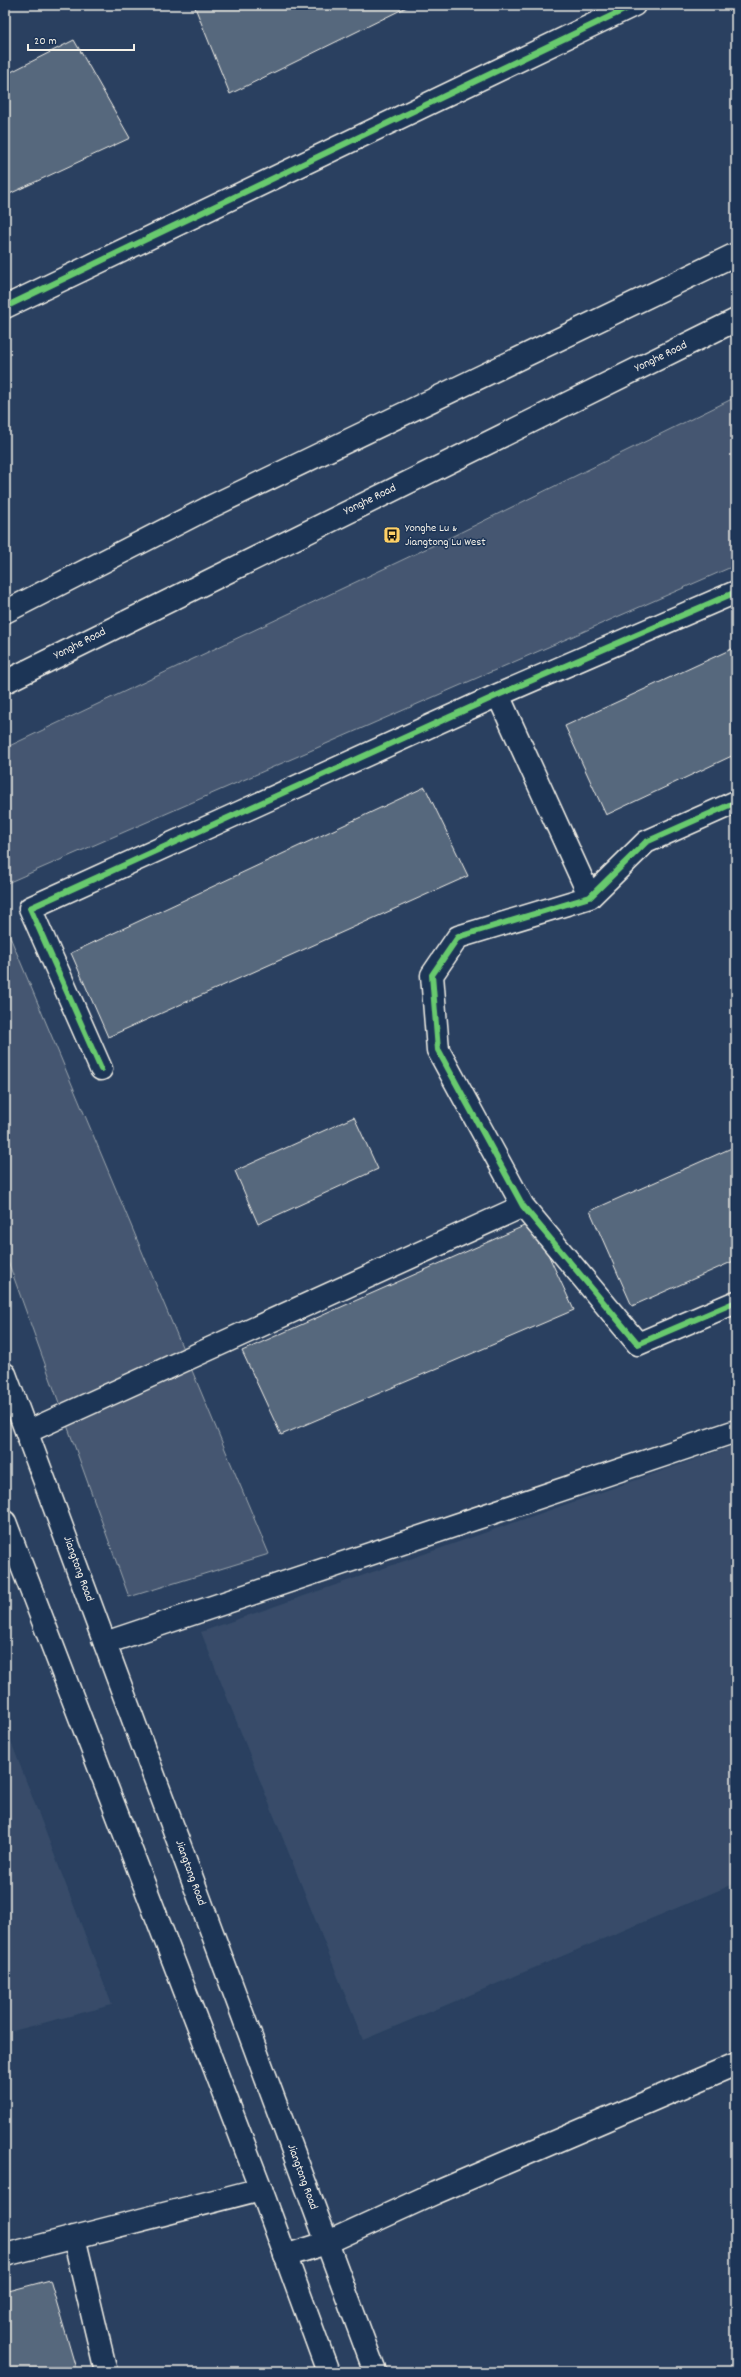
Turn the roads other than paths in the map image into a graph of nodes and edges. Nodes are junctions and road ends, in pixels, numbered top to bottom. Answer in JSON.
{"nodes":[{"id":1,"x":634,"y":5,"type":"edge"},
{"id":2,"x":736,"y":254,"type":"edge"},
{"id":3,"x":5,"y":307,"type":"edge"},
{"id":4,"x":736,"y":320,"type":"edge"},
{"id":5,"x":736,"y":592,"type":"edge"},
{"id":6,"x":5,"y":612,"type":"edge"},
{"id":7,"x":5,"y":682,"type":"edge"},
{"id":8,"x":498,"y":694,"type":"junction"},
{"id":9,"x":736,"y":802,"type":"edge"},
{"id":10,"x":590,"y":897,"type":"junction"},
{"id":11,"x":101,"y":1069,"type":"dead end"},
{"id":12,"x":523,"y":1206,"type":"junction"},
{"id":13,"x":736,"y":1302,"type":"edge"},
{"id":14,"x":5,"y":1374,"type":"edge"},
{"id":15,"x":736,"y":1431,"type":"edge"},
{"id":16,"x":27,"y":1432,"type":"junction"},
{"id":17,"x":5,"y":1522,"type":"edge"},
{"id":18,"x":105,"y":1643,"type":"junction"},
{"id":19,"x":736,"y":2064,"type":"edge"},
{"id":20,"x":261,"y":2189,"type":"junction"},
{"id":21,"x":74,"y":2237,"type":"junction"},
{"id":22,"x":326,"y":2243,"type":"junction"},
{"id":23,"x":5,"y":2255,"type":"edge"},
{"id":24,"x":285,"y":2256,"type":"junction"},
{"id":25,"x":106,"y":2372,"type":"edge"},
{"id":26,"x":328,"y":2372,"type":"edge"},
{"id":27,"x":375,"y":2372,"type":"edge"}],
"edges":[{"from":1,"to":3,"type":"street"},
{"from":2,"to":6,"type":"street"},
{"from":4,"to":7,"type":"street","name":"Yonghe Road"},
{"from":5,"to":8,"type":"street"},
{"from":8,"to":10,"type":"street"},
{"from":8,"to":11,"type":"street"},
{"from":9,"to":10,"type":"street"},
{"from":10,"to":12,"type":"street"},
{"from":12,"to":13,"type":"street"},
{"from":12,"to":16,"type":"street"},
{"from":14,"to":16,"type":"street","name":"Jiangtong Road"},
{"from":15,"to":18,"type":"street"},
{"from":16,"to":18,"type":"street","name":"Jiangtong Road"},
{"from":17,"to":20,"type":"street"},
{"from":18,"to":22,"type":"street","name":"Jiangtong Road"},
{"from":19,"to":22,"type":"street"},
{"from":20,"to":21,"type":"street"},
{"from":20,"to":24,"type":"street"},
{"from":21,"to":23,"type":"street"},
{"from":21,"to":25,"type":"street"},
{"from":22,"to":24,"type":"street"},
{"from":22,"to":27,"type":"street","name":"Jiangtong Road"},
{"from":24,"to":26,"type":"street"}]}
